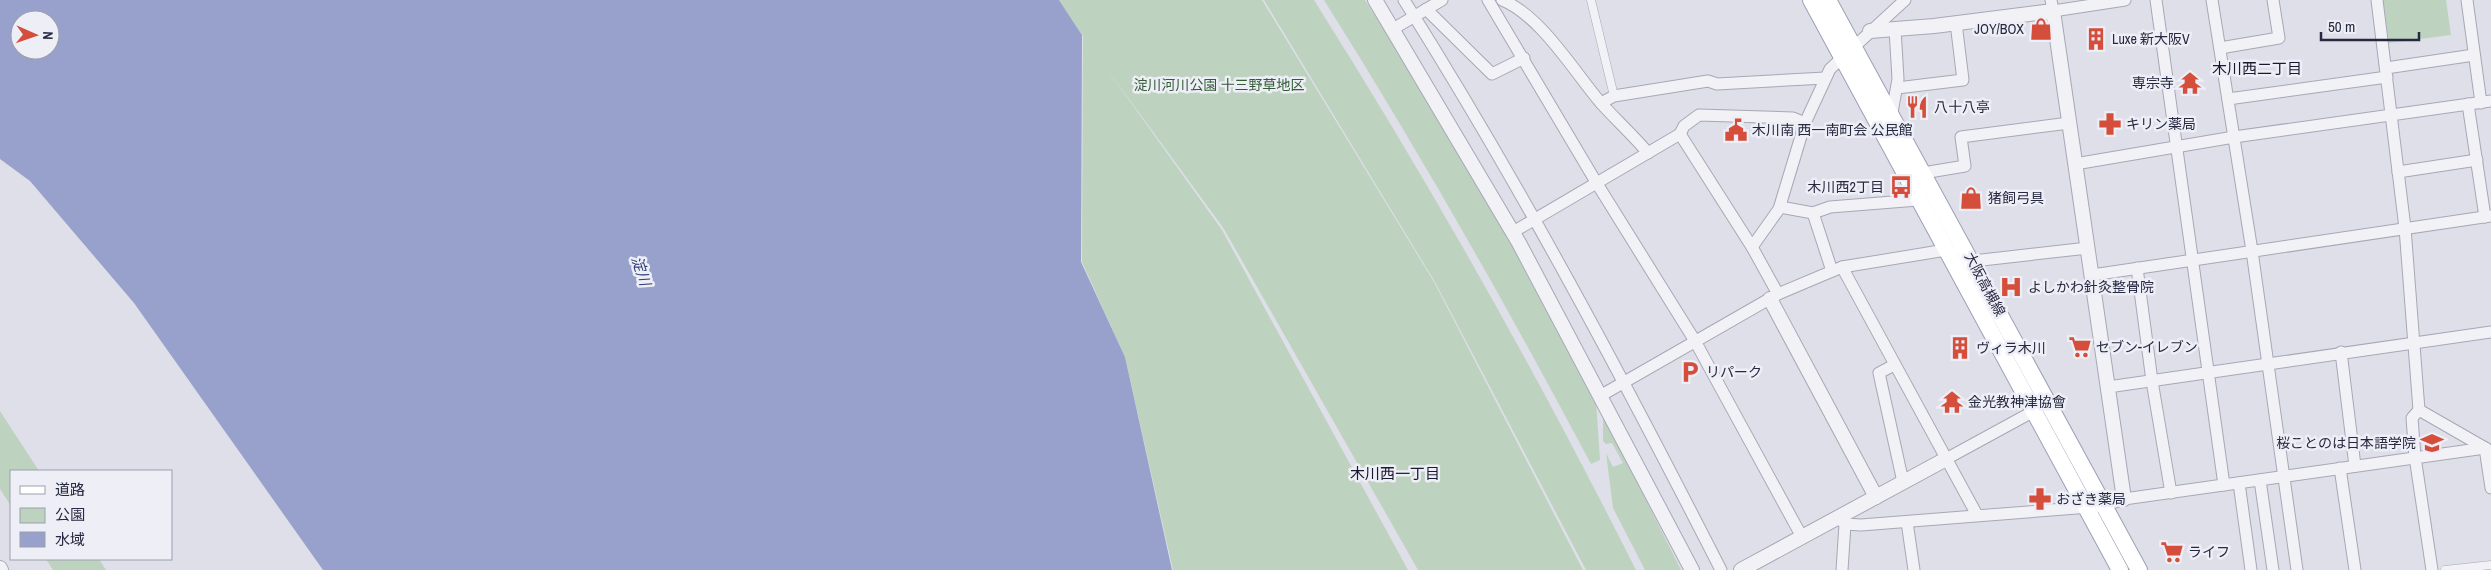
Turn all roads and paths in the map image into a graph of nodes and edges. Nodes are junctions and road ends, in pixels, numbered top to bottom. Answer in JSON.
{"nodes":[{"id":1,"x":1374,"y":0,"type":"edge"},
{"id":2,"x":1404,"y":0,"type":"edge"},
{"id":3,"x":1442,"y":0,"type":"edge"},
{"id":4,"x":1488,"y":0,"type":"edge"},
{"id":5,"x":1502,"y":0,"type":"edge"},
{"id":6,"x":1591,"y":0,"type":"edge"},
{"id":7,"x":1810,"y":0,"type":"edge"},
{"id":8,"x":1828,"y":0,"type":"edge"},
{"id":9,"x":1889,"y":0,"type":"edge"},
{"id":10,"x":1905,"y":0,"type":"edge"},
{"id":11,"x":2125,"y":0,"type":"edge"},
{"id":12,"x":2156,"y":0,"type":"edge"},
{"id":13,"x":2212,"y":0,"type":"edge"},
{"id":14,"x":2273,"y":0,"type":"edge"},
{"id":15,"x":2377,"y":0,"type":"edge"},
{"id":16,"x":2467,"y":0,"type":"edge"},
{"id":17,"x":2107,"y":1,"type":"edge"},
{"id":18,"x":2052,"y":6,"type":"edge"},
{"id":19,"x":1426,"y":9,"type":"junction"},
{"id":20,"x":1415,"y":17,"type":"junction"},
{"id":21,"x":1884,"y":18,"type":"junction"},
{"id":22,"x":1956,"y":23,"type":"junction"},
{"id":23,"x":1393,"y":29,"type":"junction"},
{"id":24,"x":1895,"y":29,"type":"junction"},
{"id":25,"x":1870,"y":31,"type":"junction"},
{"id":26,"x":2220,"y":48,"type":"junction"},
{"id":27,"x":1848,"y":53,"type":"junction"},
{"id":28,"x":2474,"y":55,"type":"junction"},
{"id":29,"x":1524,"y":58,"type":"junction"},
{"id":30,"x":2386,"y":73,"type":"junction"},
{"id":31,"x":1825,"y":78,"type":"junction"},
{"id":32,"x":1897,"y":88,"type":"junction"},
{"id":33,"x":1614,"y":96,"type":"junction"},
{"id":34,"x":2228,"y":99,"type":"junction"},
{"id":35,"x":2486,"y":102,"type":"edge"},
{"id":36,"x":1601,"y":103,"type":"junction"},
{"id":37,"x":2468,"y":104,"type":"junction"},
{"id":38,"x":2392,"y":115,"type":"junction"},
{"id":39,"x":1892,"y":118,"type":"junction"},
{"id":40,"x":1805,"y":123,"type":"junction"},
{"id":41,"x":2069,"y":123,"type":"junction"},
{"id":42,"x":1680,"y":134,"type":"junction"},
{"id":43,"x":2234,"y":137,"type":"junction"},
{"id":44,"x":2178,"y":148,"type":"junction"},
{"id":45,"x":1648,"y":153,"type":"junction"},
{"id":46,"x":2477,"y":160,"type":"junction"},
{"id":47,"x":2075,"y":164,"type":"junction"},
{"id":48,"x":2398,"y":172,"type":"junction"},
{"id":49,"x":1923,"y":173,"type":"junction"},
{"id":50,"x":1596,"y":182,"type":"junction"},
{"id":51,"x":1918,"y":200,"type":"junction"},
{"id":52,"x":1780,"y":207,"type":"junction"},
{"id":53,"x":1813,"y":212,"type":"junction"},
{"id":54,"x":2488,"y":217,"type":"edge"},
{"id":55,"x":1534,"y":219,"type":"junction"},
{"id":56,"x":2405,"y":228,"type":"junction"},
{"id":57,"x":1513,"y":232,"type":"junction"},
{"id":58,"x":1752,"y":247,"type":"junction"},
{"id":59,"x":2088,"y":248,"type":"junction"},
{"id":60,"x":1946,"y":250,"type":"junction"},
{"id":61,"x":2252,"y":251,"type":"junction"},
{"id":62,"x":2192,"y":260,"type":"junction"},
{"id":63,"x":1973,"y":261,"type":"junction"},
{"id":64,"x":2137,"y":268,"type":"junction"},
{"id":65,"x":1837,"y":269,"type":"junction"},
{"id":66,"x":2092,"y":275,"type":"junction"},
{"id":67,"x":1774,"y":297,"type":"junction"},
{"id":68,"x":2491,"y":332,"type":"edge"},
{"id":69,"x":1695,"y":341,"type":"junction"},
{"id":70,"x":2413,"y":342,"type":"junction"},
{"id":71,"x":2341,"y":352,"type":"junction"},
{"id":72,"x":2269,"y":364,"type":"junction"},
{"id":73,"x":1894,"y":365,"type":"junction"},
{"id":74,"x":2208,"y":373,"type":"junction"},
{"id":75,"x":1625,"y":381,"type":"junction"},
{"id":76,"x":2152,"y":382,"type":"junction"},
{"id":77,"x":2108,"y":387,"type":"junction"},
{"id":78,"x":1600,"y":396,"type":"junction"},
{"id":79,"x":2419,"y":410,"type":"junction"},
{"id":80,"x":2034,"y":411,"type":"junction"},
{"id":81,"x":2488,"y":450,"type":"edge"},
{"id":82,"x":2415,"y":457,"type":"junction"},
{"id":83,"x":1946,"y":459,"type":"junction"},
{"id":84,"x":2355,"y":466,"type":"junction"},
{"id":85,"x":2340,"y":468,"type":"junction"},
{"id":86,"x":2284,"y":476,"type":"junction"},
{"id":87,"x":2260,"y":480,"type":"junction"},
{"id":88,"x":1903,"y":482,"type":"junction"},
{"id":89,"x":2239,"y":483,"type":"junction"},
{"id":90,"x":2224,"y":485,"type":"junction"},
{"id":91,"x":2491,"y":488,"type":"edge"},
{"id":92,"x":2171,"y":492,"type":"junction"},
{"id":93,"x":1876,"y":497,"type":"junction"},
{"id":94,"x":2124,"y":499,"type":"junction"},
{"id":95,"x":2085,"y":506,"type":"junction"},
{"id":96,"x":2103,"y":506,"type":"junction"},
{"id":97,"x":1977,"y":515,"type":"junction"},
{"id":98,"x":1842,"y":521,"type":"junction"},
{"id":99,"x":1907,"y":522,"type":"junction"},
{"id":100,"x":1802,"y":537,"type":"junction"},
{"id":101,"x":2491,"y":565,"type":"edge"},
{"id":102,"x":1692,"y":570,"type":"edge"},
{"id":103,"x":1720,"y":570,"type":"edge"},
{"id":104,"x":1741,"y":570,"type":"edge"},
{"id":105,"x":1842,"y":570,"type":"edge"},
{"id":106,"x":1914,"y":570,"type":"edge"},
{"id":107,"x":2120,"y":570,"type":"edge"},
{"id":108,"x":2139,"y":570,"type":"edge"},
{"id":109,"x":2252,"y":570,"type":"edge"},
{"id":110,"x":2273,"y":570,"type":"edge"},
{"id":111,"x":2297,"y":570,"type":"edge"},
{"id":112,"x":2355,"y":570,"type":"edge"},
{"id":113,"x":2432,"y":570,"type":"edge"},
{"id":114,"x":2444,"y":570,"type":"edge"}],
"edges":[{"from":1,"to":23,"type":"street"},
{"from":2,"to":20,"type":"street"},
{"from":3,"to":19,"type":"street"},
{"from":4,"to":29,"type":"street"},
{"from":5,"to":36,"type":"street"},
{"from":6,"to":33,"type":"street"},
{"from":7,"to":27,"type":"main road","name":"大阪高槻線"},
{"from":8,"to":27,"type":"main road","name":"大阪高槻線"},
{"from":9,"to":21,"type":"street"},
{"from":10,"to":21,"type":"street"},
{"from":11,"to":17,"type":"street"},
{"from":12,"to":44,"type":"street"},
{"from":13,"to":26,"type":"street"},
{"from":14,"to":26,"type":"street"},
{"from":15,"to":30,"type":"street"},
{"from":16,"to":28,"type":"street"},
{"from":17,"to":18,"type":"street"},
{"from":18,"to":22,"type":"street"},
{"from":18,"to":41,"type":"street"},
{"from":19,"to":20,"type":"street"},
{"from":19,"to":29,"type":"street"},
{"from":20,"to":23,"type":"street"},
{"from":20,"to":55,"type":"street"},
{"from":21,"to":25,"type":"street"},
{"from":22,"to":24,"type":"street"},
{"from":22,"to":32,"type":"street"},
{"from":23,"to":57,"type":"street"},
{"from":24,"to":25,"type":"street"},
{"from":24,"to":32,"type":"street"},
{"from":25,"to":27,"type":"street"},
{"from":26,"to":34,"type":"street"},
{"from":27,"to":31,"type":"street"},
{"from":27,"to":39,"type":"main road","name":"大阪高槻線"},
{"from":27,"to":51,"type":"main road","name":"大阪高槻線"},
{"from":28,"to":30,"type":"street"},
{"from":28,"to":35,"type":"street"},
{"from":29,"to":50,"type":"street"},
{"from":30,"to":34,"type":"street"},
{"from":30,"to":38,"type":"street"},
{"from":31,"to":33,"type":"street"},
{"from":31,"to":40,"type":"street"},
{"from":32,"to":39,"type":"street"},
{"from":33,"to":36,"type":"street"},
{"from":34,"to":43,"type":"street"},
{"from":35,"to":37,"type":"street"},
{"from":36,"to":45,"type":"street"},
{"from":37,"to":38,"type":"street"},
{"from":37,"to":46,"type":"street"},
{"from":38,"to":43,"type":"street"},
{"from":38,"to":48,"type":"street"},
{"from":39,"to":49,"type":"main road","name":"大阪高槻線"},
{"from":40,"to":42,"type":"street"},
{"from":40,"to":52,"type":"street"},
{"from":41,"to":47,"type":"street"},
{"from":41,"to":49,"type":"street"},
{"from":42,"to":45,"type":"street"},
{"from":42,"to":58,"type":"street"},
{"from":43,"to":44,"type":"street"},
{"from":43,"to":61,"type":"street"},
{"from":44,"to":47,"type":"street"},
{"from":44,"to":62,"type":"street"},
{"from":45,"to":50,"type":"street"},
{"from":46,"to":48,"type":"street"},
{"from":46,"to":54,"type":"street"},
{"from":47,"to":59,"type":"street"},
{"from":48,"to":56,"type":"street"},
{"from":49,"to":63,"type":"main road","name":"大阪高槻線"},
{"from":50,"to":55,"type":"street"},
{"from":50,"to":69,"type":"street"},
{"from":51,"to":53,"type":"street"},
{"from":51,"to":60,"type":"main road","name":"大阪高槻線"},
{"from":52,"to":53,"type":"street"},
{"from":52,"to":58,"type":"street"},
{"from":53,"to":65,"type":"street"},
{"from":54,"to":56,"type":"street"},
{"from":55,"to":57,"type":"street"},
{"from":55,"to":75,"type":"street"},
{"from":56,"to":61,"type":"street"},
{"from":56,"to":70,"type":"street"},
{"from":57,"to":78,"type":"street"},
{"from":58,"to":67,"type":"street"},
{"from":59,"to":63,"type":"street"},
{"from":59,"to":66,"type":"street"},
{"from":60,"to":63,"type":"street"},
{"from":60,"to":65,"type":"street"},
{"from":60,"to":80,"type":"main road","name":"大阪高槻線"},
{"from":61,"to":62,"type":"street"},
{"from":61,"to":72,"type":"street"},
{"from":62,"to":64,"type":"street"},
{"from":62,"to":74,"type":"street"},
{"from":63,"to":96,"type":"main road","name":"大阪高槻線"},
{"from":64,"to":66,"type":"street"},
{"from":64,"to":76,"type":"street"},
{"from":65,"to":67,"type":"street"},
{"from":65,"to":73,"type":"street"},
{"from":66,"to":77,"type":"street"},
{"from":67,"to":69,"type":"street"},
{"from":67,"to":93,"type":"street"},
{"from":68,"to":70,"type":"street"},
{"from":69,"to":75,"type":"street"},
{"from":69,"to":100,"type":"street"},
{"from":70,"to":71,"type":"street"},
{"from":70,"to":79,"type":"street"},
{"from":71,"to":72,"type":"street"},
{"from":71,"to":84,"type":"street"},
{"from":72,"to":74,"type":"street"},
{"from":72,"to":86,"type":"street"},
{"from":73,"to":83,"type":"street"},
{"from":73,"to":88,"type":"street"},
{"from":74,"to":76,"type":"street"},
{"from":74,"to":90,"type":"street"},
{"from":75,"to":78,"type":"street"},
{"from":75,"to":103,"type":"street"},
{"from":76,"to":77,"type":"street"},
{"from":76,"to":92,"type":"street"},
{"from":77,"to":94,"type":"street"},
{"from":78,"to":102,"type":"street"},
{"from":79,"to":81,"type":"street"},
{"from":79,"to":82,"type":"street"},
{"from":80,"to":83,"type":"street"},
{"from":80,"to":95,"type":"main road","name":"大阪高槻線"},
{"from":81,"to":82,"type":"street"},
{"from":81,"to":91,"type":"street"},
{"from":82,"to":84,"type":"street"},
{"from":82,"to":113,"type":"street"},
{"from":83,"to":88,"type":"street"},
{"from":83,"to":97,"type":"street"},
{"from":84,"to":85,"type":"street"},
{"from":85,"to":86,"type":"street"},
{"from":85,"to":112,"type":"street"},
{"from":86,"to":87,"type":"street"},
{"from":86,"to":111,"type":"street"},
{"from":87,"to":89,"type":"street"},
{"from":87,"to":110,"type":"street"},
{"from":88,"to":93,"type":"street"},
{"from":89,"to":90,"type":"street"},
{"from":89,"to":109,"type":"street"},
{"from":90,"to":92,"type":"street"},
{"from":92,"to":94,"type":"street"},
{"from":93,"to":98,"type":"street"},
{"from":94,"to":96,"type":"street"},
{"from":95,"to":96,"type":"street"},
{"from":95,"to":97,"type":"street"},
{"from":95,"to":107,"type":"main road","name":"大阪高槻線"},
{"from":96,"to":108,"type":"main road","name":"大阪高槻線"},
{"from":97,"to":99,"type":"street"},
{"from":98,"to":99,"type":"street"},
{"from":98,"to":100,"type":"street"},
{"from":98,"to":105,"type":"street"},
{"from":99,"to":106,"type":"street"},
{"from":100,"to":104,"type":"street"},
{"from":101,"to":114,"type":"street"}]}
